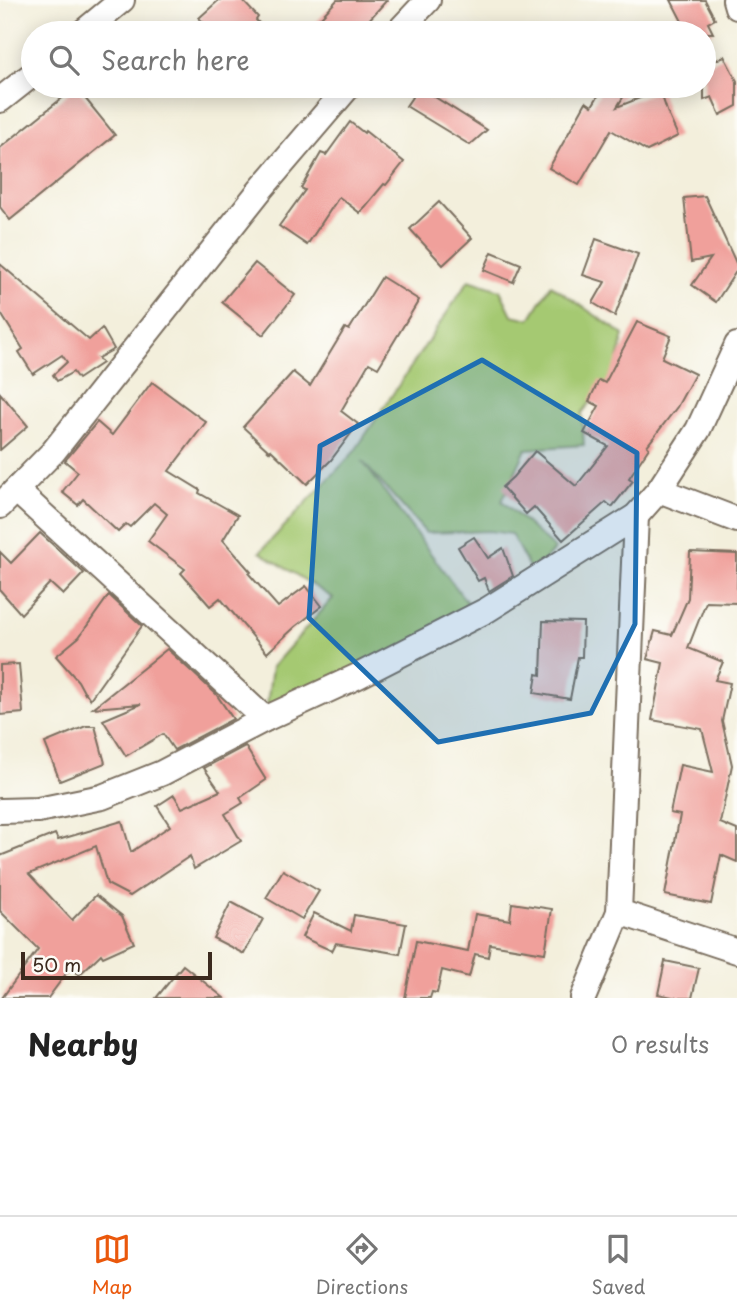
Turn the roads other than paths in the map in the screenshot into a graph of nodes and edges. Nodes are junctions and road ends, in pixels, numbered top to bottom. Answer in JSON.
{"nodes":[{"id":1,"x":122,"y":0,"type":"edge"},
{"id":2,"x":428,"y":0,"type":"edge"},
{"id":3,"x":735,"y":0,"type":"edge"},
{"id":4,"x":737,"y":7,"type":"edge"},
{"id":5,"x":97,"y":21,"type":"edge"},
{"id":6,"x":408,"y":21,"type":"edge"},
{"id":7,"x":21,"y":83,"type":"edge"},
{"id":8,"x":338,"y":98,"type":"edge"},
{"id":9,"x":0,"y":100,"type":"edge"},
{"id":10,"x":737,"y":345,"type":"edge"},
{"id":11,"x":659,"y":490,"type":"junction"},
{"id":12,"x":8,"y":498,"type":"edge"},
{"id":13,"x":636,"y":516,"type":"junction"},
{"id":14,"x":737,"y":520,"type":"edge"},
{"id":15,"x":265,"y":719,"type":"junction"},
{"id":16,"x":0,"y":811,"type":"edge"},
{"id":17,"x":620,"y":912,"type":"junction"},
{"id":18,"x":737,"y":951,"type":"edge"},
{"id":19,"x":583,"y":998,"type":"edge"}],
"edges":[{"from":1,"to":5,"type":"street"},
{"from":2,"to":6,"type":"street"},
{"from":3,"to":4,"type":"street"},
{"from":7,"to":9,"type":"street"},
{"from":8,"to":12,"type":"street"},
{"from":10,"to":11,"type":"street"},
{"from":11,"to":13,"type":"street"},
{"from":11,"to":14,"type":"street"},
{"from":12,"to":15,"type":"street"},
{"from":13,"to":15,"type":"street"},
{"from":13,"to":17,"type":"street"},
{"from":15,"to":16,"type":"street"},
{"from":17,"to":18,"type":"street"},
{"from":17,"to":19,"type":"street"}]}
